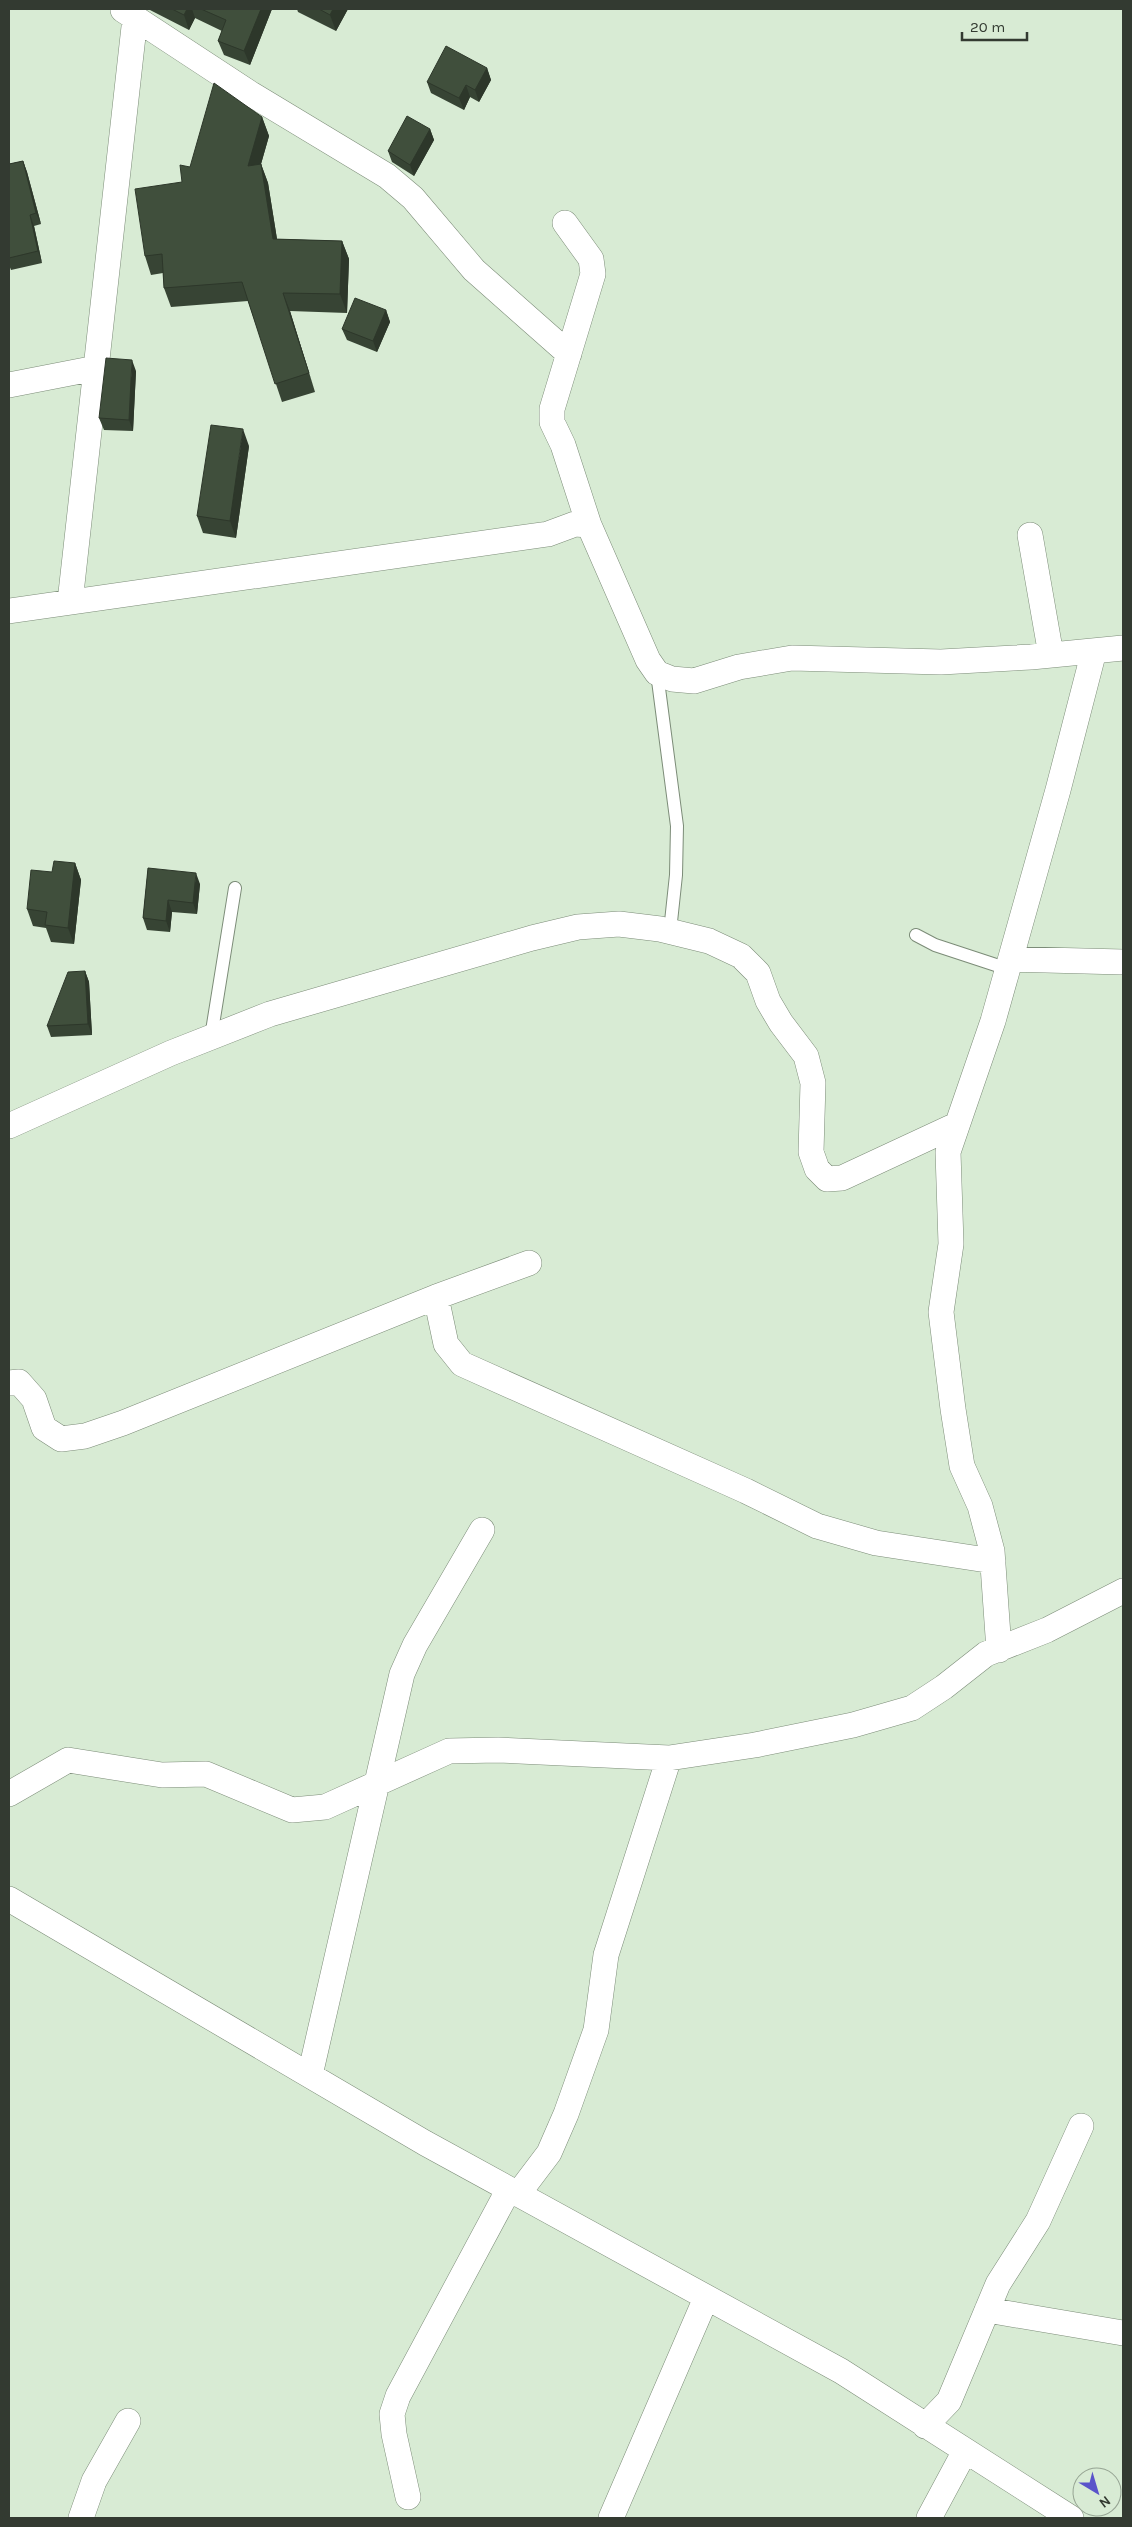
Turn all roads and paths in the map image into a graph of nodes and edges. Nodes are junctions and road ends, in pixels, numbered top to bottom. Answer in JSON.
{"nodes":[{"id":1,"x":128,"y":13,"type":"edge"},
{"id":2,"x":565,"y":223,"type":"dead end"},
{"id":3,"x":569,"y":354,"type":"junction"},
{"id":4,"x":96,"y":368,"type":"junction"},
{"id":5,"x":9,"y":385,"type":"edge"},
{"id":6,"x":589,"y":525,"type":"junction"},
{"id":7,"x":1030,"y":535,"type":"dead end"},
{"id":8,"x":70,"y":602,"type":"junction"},
{"id":9,"x":9,"y":611,"type":"edge"},
{"id":10,"x":1123,"y":648,"type":"edge"},
{"id":11,"x":1094,"y":650,"type":"junction"},
{"id":12,"x":1051,"y":655,"type":"junction"},
{"id":13,"x":657,"y":673,"type":"junction"},
{"id":14,"x":235,"y":888,"type":"dead end"},
{"id":15,"x":670,"y":931,"type":"junction"},
{"id":16,"x":916,"y":935,"type":"dead end"},
{"id":17,"x":1123,"y":962,"type":"edge"},
{"id":18,"x":1009,"y":964,"type":"junction"},
{"id":19,"x":212,"y":1037,"type":"junction"},
{"id":20,"x":9,"y":1126,"type":"edge"},
{"id":21,"x":956,"y":1126,"type":"junction"},
{"id":22,"x":530,"y":1263,"type":"dead end"},
{"id":23,"x":436,"y":1297,"type":"junction"},
{"id":24,"x":9,"y":1383,"type":"edge"},
{"id":25,"x":482,"y":1530,"type":"dead end"},
{"id":26,"x":993,"y":1561,"type":"junction"},
{"id":27,"x":1123,"y":1591,"type":"edge"},
{"id":28,"x":999,"y":1650,"type":"junction"},
{"id":29,"x":669,"y":1758,"type":"junction"},
{"id":30,"x":378,"y":1783,"type":"junction"},
{"id":31,"x":9,"y":1794,"type":"edge"},
{"id":32,"x":9,"y":1899,"type":"edge"},
{"id":33,"x":310,"y":2075,"type":"junction"},
{"id":34,"x":1082,"y":2126,"type":"dead end"},
{"id":35,"x":513,"y":2192,"type":"junction"},
{"id":36,"x":706,"y":2298,"type":"junction"},
{"id":37,"x":987,"y":2310,"type":"junction"},
{"id":38,"x":1123,"y":2332,"type":"edge"},
{"id":39,"x":128,"y":2421,"type":"dead end"},
{"id":40,"x":926,"y":2426,"type":"junction"},
{"id":41,"x":965,"y":2451,"type":"junction"},
{"id":42,"x":408,"y":2497,"type":"dead end"},
{"id":43,"x":81,"y":2518,"type":"edge"},
{"id":44,"x":611,"y":2518,"type":"edge"},
{"id":45,"x":929,"y":2518,"type":"edge"},
{"id":46,"x":1071,"y":2518,"type":"edge"}],
"edges":[{"from":1,"to":3,"type":"street"},
{"from":1,"to":4,"type":"street"},
{"from":2,"to":3,"type":"street"},
{"from":3,"to":6,"type":"street"},
{"from":4,"to":5,"type":"street"},
{"from":4,"to":8,"type":"street"},
{"from":6,"to":8,"type":"street"},
{"from":6,"to":13,"type":"street"},
{"from":7,"to":12,"type":"street"},
{"from":8,"to":9,"type":"street"},
{"from":10,"to":11,"type":"street"},
{"from":11,"to":12,"type":"street"},
{"from":11,"to":18,"type":"street"},
{"from":12,"to":13,"type":"street"},
{"from":13,"to":15,"type":"lane"},
{"from":14,"to":19,"type":"lane"},
{"from":15,"to":19,"type":"street"},
{"from":15,"to":21,"type":"street"},
{"from":16,"to":18,"type":"lane"},
{"from":17,"to":18,"type":"street"},
{"from":18,"to":21,"type":"street"},
{"from":19,"to":20,"type":"street"},
{"from":21,"to":26,"type":"street"},
{"from":22,"to":23,"type":"street"},
{"from":23,"to":24,"type":"street"},
{"from":23,"to":26,"type":"street"},
{"from":25,"to":30,"type":"street"},
{"from":26,"to":28,"type":"street"},
{"from":27,"to":28,"type":"street"},
{"from":28,"to":29,"type":"street"},
{"from":29,"to":30,"type":"street"},
{"from":29,"to":35,"type":"street"},
{"from":30,"to":31,"type":"street"},
{"from":30,"to":33,"type":"street"},
{"from":32,"to":33,"type":"street"},
{"from":33,"to":35,"type":"street"},
{"from":34,"to":37,"type":"street"},
{"from":35,"to":36,"type":"street"},
{"from":35,"to":42,"type":"street"},
{"from":36,"to":40,"type":"street"},
{"from":36,"to":44,"type":"street"},
{"from":37,"to":38,"type":"street"},
{"from":37,"to":40,"type":"street"},
{"from":39,"to":43,"type":"street"},
{"from":40,"to":41,"type":"street"},
{"from":41,"to":45,"type":"street"},
{"from":41,"to":46,"type":"street"}]}
